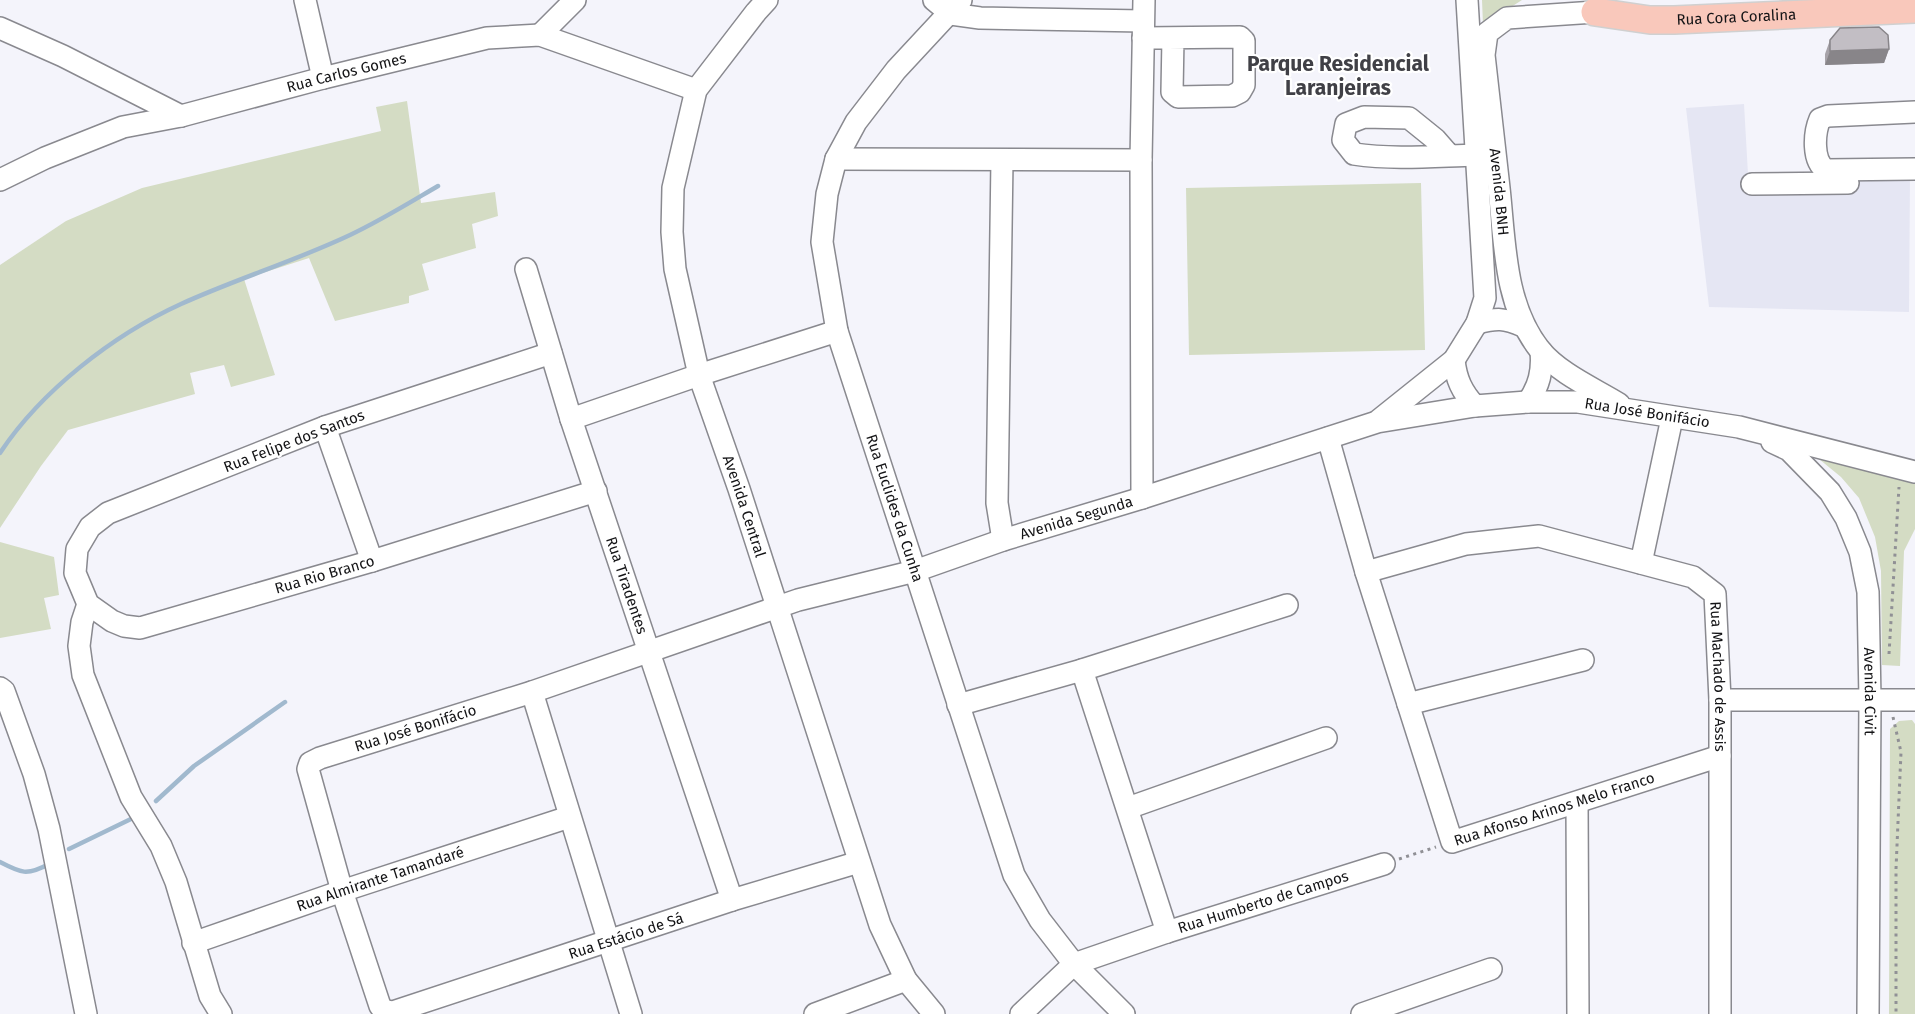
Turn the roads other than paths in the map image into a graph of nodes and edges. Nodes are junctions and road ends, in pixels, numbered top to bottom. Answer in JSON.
{"nodes":[{"id":1,"x":304,"y":0,"type":"edge"},
{"id":2,"x":575,"y":0,"type":"edge"},
{"id":3,"x":767,"y":0,"type":"edge"},
{"id":4,"x":1467,"y":0,"type":"edge"},
{"id":5,"x":1620,"y":0,"type":"edge"},
{"id":6,"x":949,"y":4,"type":"edge"},
{"id":7,"x":1587,"y":6,"type":"edge"},
{"id":8,"x":1915,"y":9,"type":"edge"},
{"id":9,"x":1143,"y":20,"type":"edge"},
{"id":10,"x":1,"y":29,"type":"edge"},
{"id":11,"x":540,"y":35,"type":"junction"},
{"id":12,"x":1173,"y":38,"type":"dead end"},
{"id":13,"x":323,"y":78,"type":"junction"},
{"id":14,"x":696,"y":90,"type":"junction"},
{"id":15,"x":1915,"y":112,"type":"edge"},
{"id":16,"x":181,"y":116,"type":"junction"},
{"id":17,"x":1449,"y":155,"type":"dead end"},
{"id":18,"x":1476,"y":155,"type":"junction"},
{"id":19,"x":836,"y":159,"type":"junction"},
{"id":20,"x":1002,"y":160,"type":"junction"},
{"id":21,"x":1141,"y":160,"type":"junction"},
{"id":22,"x":1915,"y":169,"type":"edge"},
{"id":23,"x":0,"y":180,"type":"edge"},
{"id":24,"x":1915,"y":183,"type":"edge"},
{"id":25,"x":1752,"y":184,"type":"dead end"},
{"id":26,"x":526,"y":269,"type":"dead end"},
{"id":27,"x":1476,"y":323,"type":"junction"},
{"id":28,"x":1523,"y":326,"type":"junction"},
{"id":29,"x":837,"y":331,"type":"junction"},
{"id":30,"x":1541,"y":351,"type":"junction"},
{"id":31,"x":550,"y":353,"type":"junction"},
{"id":32,"x":1454,"y":360,"type":"junction"},
{"id":33,"x":699,"y":375,"type":"junction"},
{"id":34,"x":1528,"y":402,"type":"junction"},
{"id":35,"x":1475,"y":406,"type":"junction"},
{"id":36,"x":1627,"y":409,"type":"junction"},
{"id":37,"x":1672,"y":417,"type":"junction"},
{"id":38,"x":571,"y":419,"type":"junction"},
{"id":39,"x":1377,"y":422,"type":"junction"},
{"id":40,"x":1739,"y":427,"type":"junction"},
{"id":41,"x":325,"y":428,"type":"junction"},
{"id":42,"x":1328,"y":438,"type":"junction"},
{"id":43,"x":1907,"y":469,"type":"edge"},
{"id":44,"x":596,"y":491,"type":"junction"},
{"id":45,"x":1142,"y":498,"type":"junction"},
{"id":46,"x":1003,"y":540,"type":"junction"},
{"id":47,"x":372,"y":561,"type":"junction"},
{"id":48,"x":1641,"y":563,"type":"junction"},
{"id":49,"x":915,"y":571,"type":"junction"},
{"id":50,"x":1366,"y":572,"type":"junction"},
{"id":51,"x":88,"y":604,"type":"junction"},
{"id":52,"x":1287,"y":605,"type":"dead end"},
{"id":53,"x":777,"y":608,"type":"junction"},
{"id":54,"x":649,"y":653,"type":"junction"},
{"id":55,"x":1583,"y":660,"type":"dead end"},
{"id":56,"x":1082,"y":670,"type":"junction"},
{"id":57,"x":0,"y":688,"type":"edge"},
{"id":58,"x":532,"y":692,"type":"junction"},
{"id":59,"x":1720,"y":700,"type":"junction"},
{"id":60,"x":1880,"y":700,"type":"junction"},
{"id":61,"x":1915,"y":700,"type":"edge"},
{"id":62,"x":1408,"y":704,"type":"junction"},
{"id":63,"x":958,"y":705,"type":"junction"},
{"id":64,"x":1326,"y":738,"type":"dead end"},
{"id":65,"x":1720,"y":756,"type":"junction"},
{"id":66,"x":1577,"y":803,"type":"junction"},
{"id":67,"x":1128,"y":808,"type":"junction"},
{"id":68,"x":569,"y":817,"type":"junction"},
{"id":69,"x":859,"y":862,"type":"junction"},
{"id":70,"x":1384,"y":864,"type":"road end"},
{"id":71,"x":342,"y":891,"type":"junction"},
{"id":72,"x":732,"y":900,"type":"junction"},
{"id":73,"x":1167,"y":932,"type":"junction"},
{"id":74,"x":610,"y":941,"type":"junction"},
{"id":75,"x":193,"y":943,"type":"junction"},
{"id":76,"x":1074,"y":964,"type":"junction"},
{"id":77,"x":1491,"y":969,"type":"dead end"},
{"id":78,"x":906,"y":980,"type":"junction"},
{"id":79,"x":393,"y":1012,"type":"joint"},
{"id":80,"x":86,"y":1014,"type":"edge"},
{"id":81,"x":221,"y":1014,"type":"edge"},
{"id":82,"x":631,"y":1014,"type":"edge"},
{"id":83,"x":815,"y":1014,"type":"edge"},
{"id":84,"x":934,"y":1014,"type":"edge"},
{"id":85,"x":1021,"y":1014,"type":"edge"},
{"id":86,"x":1124,"y":1014,"type":"edge"},
{"id":87,"x":1362,"y":1014,"type":"edge"},
{"id":88,"x":1578,"y":1014,"type":"edge"},
{"id":89,"x":1720,"y":1014,"type":"edge"},
{"id":90,"x":1868,"y":1014,"type":"edge"}],
"edges":[{"from":1,"to":13,"type":"street"},
{"from":2,"to":11,"type":"street"},
{"from":3,"to":14,"type":"street","name":"Avenida Central"},
{"from":4,"to":18,"type":"street","name":"Avenida BNH"},
{"from":5,"to":7,"type":"main road"},
{"from":6,"to":9,"type":"street"},
{"from":6,"to":19,"type":"street","name":"Rua Euclides da Cunha"},
{"from":7,"to":8,"type":"main road","name":"Rua Cora Coralina"},
{"from":7,"to":28,"type":"street","name":"Avenida BNH"},
{"from":9,"to":12,"type":"street"},
{"from":9,"to":21,"type":"street"},
{"from":10,"to":16,"type":"street"},
{"from":11,"to":13,"type":"street","name":"Rua Carlos Gomes"},
{"from":11,"to":14,"type":"street","name":"Rua Carlos Gomes"},
{"from":13,"to":16,"type":"street","name":"Rua Carlos Gomes"},
{"from":14,"to":33,"type":"street","name":"Avenida Central"},
{"from":15,"to":22,"type":"street"},
{"from":16,"to":23,"type":"street","name":"Rua Carlos Gomes"},
{"from":17,"to":18,"type":"street"},
{"from":18,"to":27,"type":"street","name":"Avenida BNH"},
{"from":19,"to":20,"type":"street"},
{"from":19,"to":29,"type":"street","name":"Rua Euclides da Cunha"},
{"from":20,"to":21,"type":"street"},
{"from":20,"to":46,"type":"street"},
{"from":21,"to":45,"type":"street"},
{"from":24,"to":25,"type":"street"},
{"from":26,"to":31,"type":"street","name":"Rua Tiradentes"},
{"from":27,"to":28,"type":"street"},
{"from":27,"to":32,"type":"street","name":"Avenida BNH"},
{"from":28,"to":30,"type":"street","name":"Avenida BNH"},
{"from":29,"to":33,"type":"street"},
{"from":29,"to":49,"type":"street","name":"Rua Euclides da Cunha"},
{"from":30,"to":34,"type":"street"},
{"from":30,"to":36,"type":"street","name":"Avenida BNH"},
{"from":31,"to":38,"type":"street","name":"Rua Tiradentes"},
{"from":31,"to":41,"type":"street","name":"Rua Felipe dos Santos"},
{"from":32,"to":35,"type":"street"},
{"from":32,"to":39,"type":"street","name":"Avenida BNH"},
{"from":33,"to":38,"type":"street"},
{"from":33,"to":53,"type":"street","name":"Avenida Central"},
{"from":34,"to":35,"type":"street","name":"Rua José Bonifácio"},
{"from":34,"to":36,"type":"street","name":"Rua José Bonifácio"},
{"from":35,"to":39,"type":"street","name":"Rua José Bonifácio"},
{"from":36,"to":37,"type":"street","name":"Rua José Bonifácio"},
{"from":37,"to":40,"type":"street","name":"Rua José Bonifácio"},
{"from":37,"to":48,"type":"street"},
{"from":38,"to":44,"type":"street","name":"Rua Tiradentes"},
{"from":39,"to":42,"type":"street","name":"Avenida Segunda"},
{"from":40,"to":43,"type":"street","name":"Rua José Bonifácio"},
{"from":40,"to":60,"type":"street","name":"Avenida Civit"},
{"from":41,"to":47,"type":"street"},
{"from":41,"to":51,"type":"street","name":"Rua Felipe dos Santos"},
{"from":42,"to":45,"type":"street","name":"Avenida Segunda"},
{"from":42,"to":50,"type":"street","name":"Rua Afonso Arinos Melo Franco"},
{"from":44,"to":47,"type":"street","name":"Rua Rio Branco"},
{"from":44,"to":54,"type":"street","name":"Rua Tiradentes"},
{"from":45,"to":46,"type":"street","name":"Avenida Segunda"},
{"from":46,"to":49,"type":"street","name":"Avenida Segunda"},
{"from":47,"to":51,"type":"street","name":"Rua Rio Branco"},
{"from":48,"to":50,"type":"street","name":"Rua Machado de Assis"},
{"from":48,"to":59,"type":"street","name":"Rua Machado de Assis"},
{"from":49,"to":53,"type":"street","name":"Avenida Segunda"},
{"from":49,"to":63,"type":"street","name":"Rua Euclides da Cunha"},
{"from":50,"to":62,"type":"street","name":"Rua Afonso Arinos Melo Franco"},
{"from":51,"to":75,"type":"street"},
{"from":52,"to":56,"type":"street"},
{"from":53,"to":54,"type":"street","name":"Rua José Bonifácio"},
{"from":53,"to":69,"type":"street","name":"Avenida Central"},
{"from":54,"to":58,"type":"street","name":"Rua José Bonifácio"},
{"from":54,"to":72,"type":"street","name":"Rua Tiradentes"},
{"from":55,"to":62,"type":"street"},
{"from":56,"to":63,"type":"street"},
{"from":56,"to":67,"type":"street"},
{"from":57,"to":80,"type":"street"},
{"from":58,"to":68,"type":"street"},
{"from":58,"to":71,"type":"street","name":"Rua José Bonifácio"},
{"from":59,"to":60,"type":"street"},
{"from":59,"to":65,"type":"street","name":"Rua Machado de Assis"},
{"from":60,"to":61,"type":"street"},
{"from":60,"to":90,"type":"street","name":"Avenida Civit"},
{"from":62,"to":66,"type":"street","name":"Rua Afonso Arinos Melo Franco"},
{"from":63,"to":76,"type":"street","name":"Rua Euclides da Cunha"},
{"from":64,"to":67,"type":"street"},
{"from":65,"to":66,"type":"street","name":"Rua Afonso Arinos Melo Franco"},
{"from":65,"to":89,"type":"street","name":"Rua Machado de Assis"},
{"from":66,"to":88,"type":"street"},
{"from":67,"to":73,"type":"street"},
{"from":68,"to":71,"type":"street","name":"Rua Almirante Tamandaré"},
{"from":68,"to":74,"type":"street"},
{"from":69,"to":72,"type":"street","name":"Rua Estácio de Sá"},
{"from":69,"to":78,"type":"street","name":"Avenida Central"},
{"from":70,"to":73,"type":"street","name":"Rua Humberto de Campos"},
{"from":71,"to":75,"type":"street","name":"Rua Almirante Tamandaré"},
{"from":71,"to":79,"type":"street","name":"Rua José Bonifácio"},
{"from":72,"to":74,"type":"street","name":"Rua Estácio de Sá"},
{"from":73,"to":76,"type":"street","name":"Rua Humberto de Campos"},
{"from":74,"to":79,"type":"street","name":"Rua Estácio de Sá"},
{"from":74,"to":82,"type":"street"},
{"from":75,"to":81,"type":"street"},
{"from":76,"to":85,"type":"street"},
{"from":76,"to":86,"type":"street","name":"Rua Euclides da Cunha"},
{"from":77,"to":87,"type":"street"},
{"from":78,"to":83,"type":"street"},
{"from":78,"to":84,"type":"street","name":"Avenida Central"}]}
